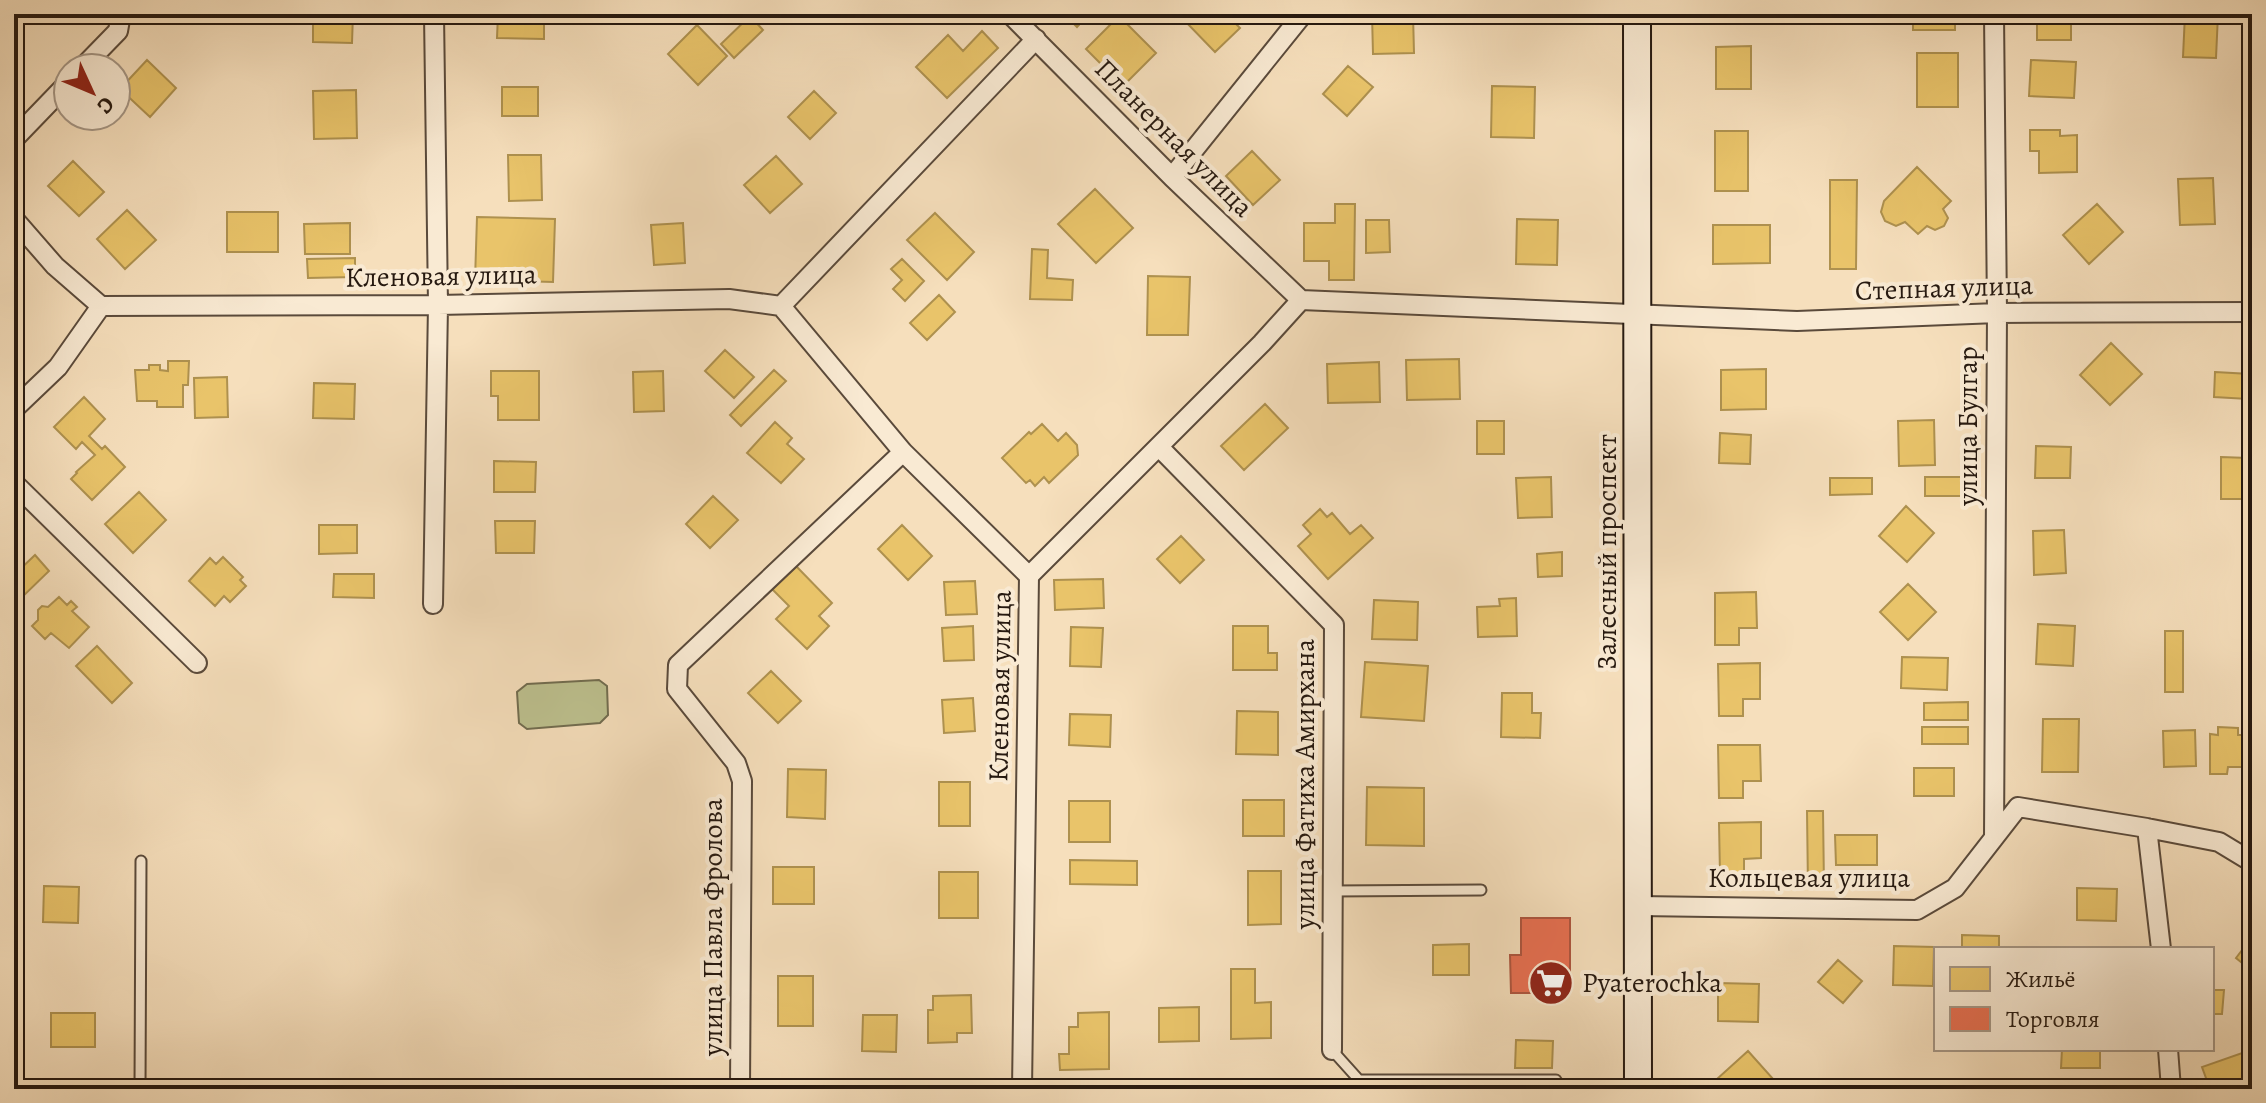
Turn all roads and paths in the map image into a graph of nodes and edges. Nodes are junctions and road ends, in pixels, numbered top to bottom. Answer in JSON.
{"nodes":[{"id":1,"x":121,"y":14,"type":"edge"},
{"id":2,"x":434,"y":14,"type":"edge"},
{"id":3,"x":1010,"y":14,"type":"edge"},
{"id":4,"x":1303,"y":14,"type":"edge"},
{"id":5,"x":1637,"y":14,"type":"edge"},
{"id":6,"x":1994,"y":14,"type":"edge"},
{"id":7,"x":1036,"y":39,"type":"junction"},
{"id":8,"x":98,"y":52,"type":"edge"},
{"id":9,"x":52,"y":100,"type":"edge"},
{"id":10,"x":14,"y":139,"type":"edge"},
{"id":11,"x":1172,"y":177,"type":"junction"},
{"id":12,"x":14,"y":219,"type":"edge"},
{"id":13,"x":1301,"y":300,"type":"junction"},
{"id":14,"x":438,"y":305,"type":"junction"},
{"id":15,"x":101,"y":306,"type":"junction"},
{"id":16,"x":781,"y":306,"type":"junction"},
{"id":17,"x":2252,"y":312,"type":"edge"},
{"id":18,"x":1639,"y":313,"type":"junction"},
{"id":19,"x":1997,"y":313,"type":"junction"},
{"id":20,"x":14,"y":409,"type":"edge"},
{"id":21,"x":1159,"y":447,"type":"junction"},
{"id":22,"x":903,"y":452,"type":"junction"},
{"id":23,"x":14,"y":483,"type":"edge"},
{"id":24,"x":1029,"y":576,"type":"junction"},
{"id":25,"x":433,"y":604,"type":"dead end"},
{"id":26,"x":197,"y":663,"type":"dead end"},
{"id":27,"x":2147,"y":828,"type":"junction"},
{"id":28,"x":1994,"y":838,"type":"junction"},
{"id":29,"x":141,"y":861,"type":"dead end"},
{"id":30,"x":2252,"y":862,"type":"edge"},
{"id":31,"x":1481,"y":890,"type":"dead end"},
{"id":32,"x":1332,"y":891,"type":"junction"},
{"id":33,"x":1639,"y":906,"type":"junction"},
{"id":34,"x":2161,"y":947,"type":"edge"},
{"id":35,"x":1332,"y":1050,"type":"joint"},
{"id":36,"x":2168,"y":1051,"type":"edge"},
{"id":37,"x":1556,"y":1080,"type":"dead end"},
{"id":38,"x":140,"y":1089,"type":"edge"},
{"id":39,"x":740,"y":1089,"type":"edge"},
{"id":40,"x":1022,"y":1089,"type":"edge"},
{"id":41,"x":1638,"y":1089,"type":"edge"},
{"id":42,"x":2171,"y":1089,"type":"edge"}],
"edges":[{"from":1,"to":8,"type":"street"},
{"from":2,"to":14,"type":"street"},
{"from":3,"to":7,"type":"street","name":"Планерная улица"},
{"from":4,"to":11,"type":"street"},
{"from":5,"to":18,"type":"main road","name":"Залесный проспект"},
{"from":6,"to":19,"type":"street","name":"улица Булгар"},
{"from":7,"to":11,"type":"street","name":"Планерная улица"},
{"from":7,"to":16,"type":"street"},
{"from":9,"to":10,"type":"street"},
{"from":11,"to":13,"type":"street","name":"Планерная улица"},
{"from":12,"to":15,"type":"street"},
{"from":13,"to":18,"type":"street","name":"Степная улица"},
{"from":13,"to":21,"type":"street","name":"Кленовая улица"},
{"from":14,"to":15,"type":"street","name":"Кленовая улица"},
{"from":14,"to":16,"type":"street","name":"Кленовая улица"},
{"from":14,"to":25,"type":"street"},
{"from":15,"to":20,"type":"street"},
{"from":16,"to":22,"type":"street"},
{"from":17,"to":19,"type":"street","name":"Степная улица"},
{"from":18,"to":19,"type":"street","name":"Степная улица"},
{"from":18,"to":33,"type":"main road","name":"Залесный проспект"},
{"from":19,"to":28,"type":"street","name":"улица Булгар"},
{"from":21,"to":24,"type":"street","name":"Кленовая улица"},
{"from":21,"to":32,"type":"street","name":"улица Фатиха Амирхана"},
{"from":22,"to":24,"type":"street"},
{"from":22,"to":39,"type":"street","name":"улица Павла Фролова"},
{"from":23,"to":26,"type":"street"},
{"from":24,"to":40,"type":"street","name":"Кленовая улица"},
{"from":27,"to":28,"type":"street","name":"Кольцевая улица"},
{"from":27,"to":30,"type":"street"},
{"from":27,"to":34,"type":"street"},
{"from":28,"to":33,"type":"street","name":"Кольцевая улица"},
{"from":29,"to":38,"type":"lane"},
{"from":31,"to":32,"type":"lane"},
{"from":32,"to":35,"type":"street","name":"улица Фатиха Амирхана"},
{"from":33,"to":41,"type":"main road","name":"Залесный проспект"},
{"from":35,"to":37,"type":"lane"},
{"from":36,"to":42,"type":"street"}]}
